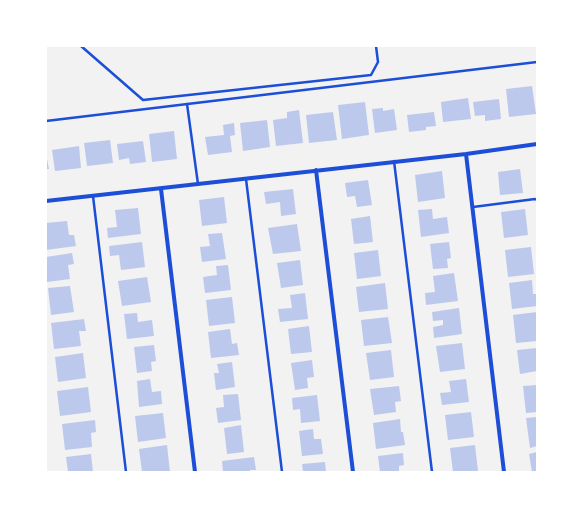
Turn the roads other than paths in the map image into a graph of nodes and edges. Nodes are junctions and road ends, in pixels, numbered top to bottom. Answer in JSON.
{"nodes":[{"id":1,"x":81,"y":46,"type":"edge"},
{"id":2,"x":376,"y":46,"type":"edge"},
{"id":3,"x":537,"y":62,"type":"edge"},
{"id":4,"x":188,"y":104,"type":"junction"},
{"id":5,"x":46,"y":120,"type":"edge"},
{"id":6,"x":537,"y":144,"type":"edge"},
{"id":7,"x":466,"y":154,"type":"junction"},
{"id":8,"x":394,"y":161,"type":"junction"},
{"id":9,"x":316,"y":170,"type":"junction"},
{"id":10,"x":246,"y":179,"type":"junction"},
{"id":11,"x":198,"y":184,"type":"junction"},
{"id":12,"x":161,"y":189,"type":"junction"},
{"id":13,"x":93,"y":196,"type":"junction"},
{"id":14,"x":537,"y":200,"type":"edge"},
{"id":15,"x":46,"y":201,"type":"edge"},
{"id":16,"x":472,"y":207,"type":"junction"},
{"id":17,"x":126,"y":472,"type":"edge"},
{"id":18,"x":195,"y":472,"type":"edge"},
{"id":19,"x":282,"y":472,"type":"edge"},
{"id":20,"x":353,"y":472,"type":"edge"},
{"id":21,"x":432,"y":472,"type":"edge"},
{"id":22,"x":504,"y":472,"type":"edge"}],
"edges":[{"from":1,"to":2,"type":"lane"},
{"from":3,"to":4,"type":"lane"},
{"from":4,"to":5,"type":"lane"},
{"from":4,"to":11,"type":"lane"},
{"from":6,"to":7,"type":"street"},
{"from":7,"to":8,"type":"street"},
{"from":7,"to":16,"type":"street"},
{"from":8,"to":9,"type":"street"},
{"from":8,"to":21,"type":"lane"},
{"from":9,"to":10,"type":"street"},
{"from":9,"to":20,"type":"street"},
{"from":10,"to":11,"type":"street"},
{"from":10,"to":19,"type":"lane"},
{"from":11,"to":12,"type":"street"},
{"from":12,"to":13,"type":"street"},
{"from":12,"to":18,"type":"street"},
{"from":13,"to":15,"type":"street"},
{"from":13,"to":17,"type":"lane"},
{"from":14,"to":16,"type":"lane"},
{"from":16,"to":22,"type":"street"}]}
